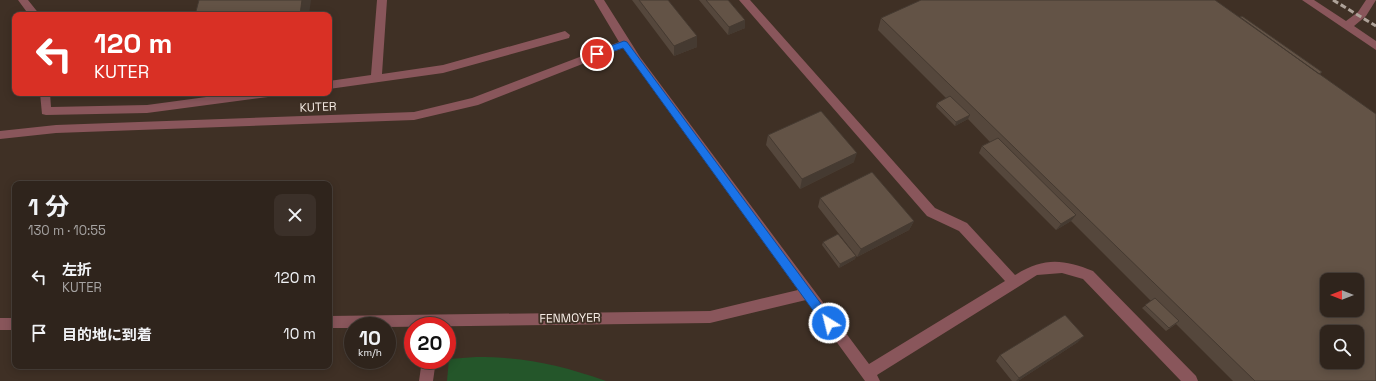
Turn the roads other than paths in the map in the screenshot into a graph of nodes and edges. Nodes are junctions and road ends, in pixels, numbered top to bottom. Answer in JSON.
{"nodes":[{"id":1,"x":23,"y":0,"type":"edge"},
{"id":2,"x":382,"y":0,"type":"edge"},
{"id":3,"x":599,"y":0,"type":"edge"},
{"id":4,"x":744,"y":0,"type":"edge"},
{"id":5,"x":1307,"y":0,"type":"edge"},
{"id":6,"x":1370,"y":0,"type":"edge"},
{"id":7,"x":32,"y":12,"type":"edge"},
{"id":8,"x":1347,"y":26,"type":"junction"},
{"id":9,"x":565,"y":35,"type":"dead end"},
{"id":10,"x":624,"y":44,"type":"junction"},
{"id":11,"x":1376,"y":46,"type":"edge"},
{"id":12,"x":376,"y":78,"type":"junction"},
{"id":13,"x":332,"y":85,"type":"edge"},
{"id":14,"x":46,"y":96,"type":"edge"},
{"id":15,"x":245,"y":96,"type":"edge"},
{"id":16,"x":0,"y":134,"type":"edge"},
{"id":17,"x":1014,"y":282,"type":"junction"},
{"id":18,"x":808,"y":294,"type":"junction"},
{"id":19,"x":332,"y":322,"type":"edge"},
{"id":20,"x":404,"y":323,"type":"edge"},
{"id":21,"x":456,"y":323,"type":"edge"},
{"id":22,"x":0,"y":324,"type":"edge"},
{"id":23,"x":12,"y":324,"type":"edge"},
{"id":24,"x":428,"y":369,"type":"edge"},
{"id":25,"x":870,"y":377,"type":"edge"},
{"id":26,"x":426,"y":381,"type":"edge"},
{"id":27,"x":1191,"y":381,"type":"edge"}],
"edges":[{"from":1,"to":7,"type":"lane"},
{"from":2,"to":12,"type":"lane"},
{"from":3,"to":10,"type":"lane"},
{"from":4,"to":17,"type":"lane"},
{"from":5,"to":8,"type":"lane"},
{"from":6,"to":8,"type":"lane"},
{"from":8,"to":11,"type":"lane"},
{"from":9,"to":12,"type":"lane"},
{"from":10,"to":16,"type":"lane","name":"KUTER"},
{"from":10,"to":18,"type":"lane"},
{"from":12,"to":13,"type":"lane"},
{"from":14,"to":15,"type":"lane"},
{"from":17,"to":25,"type":"lane"},
{"from":17,"to":27,"type":"lane"},
{"from":18,"to":21,"type":"lane","name":"FENMOYER"},
{"from":18,"to":25,"type":"lane"},
{"from":19,"to":20,"type":"lane","name":"FENMOYER"},
{"from":22,"to":23,"type":"lane"},
{"from":24,"to":26,"type":"lane"}]}
